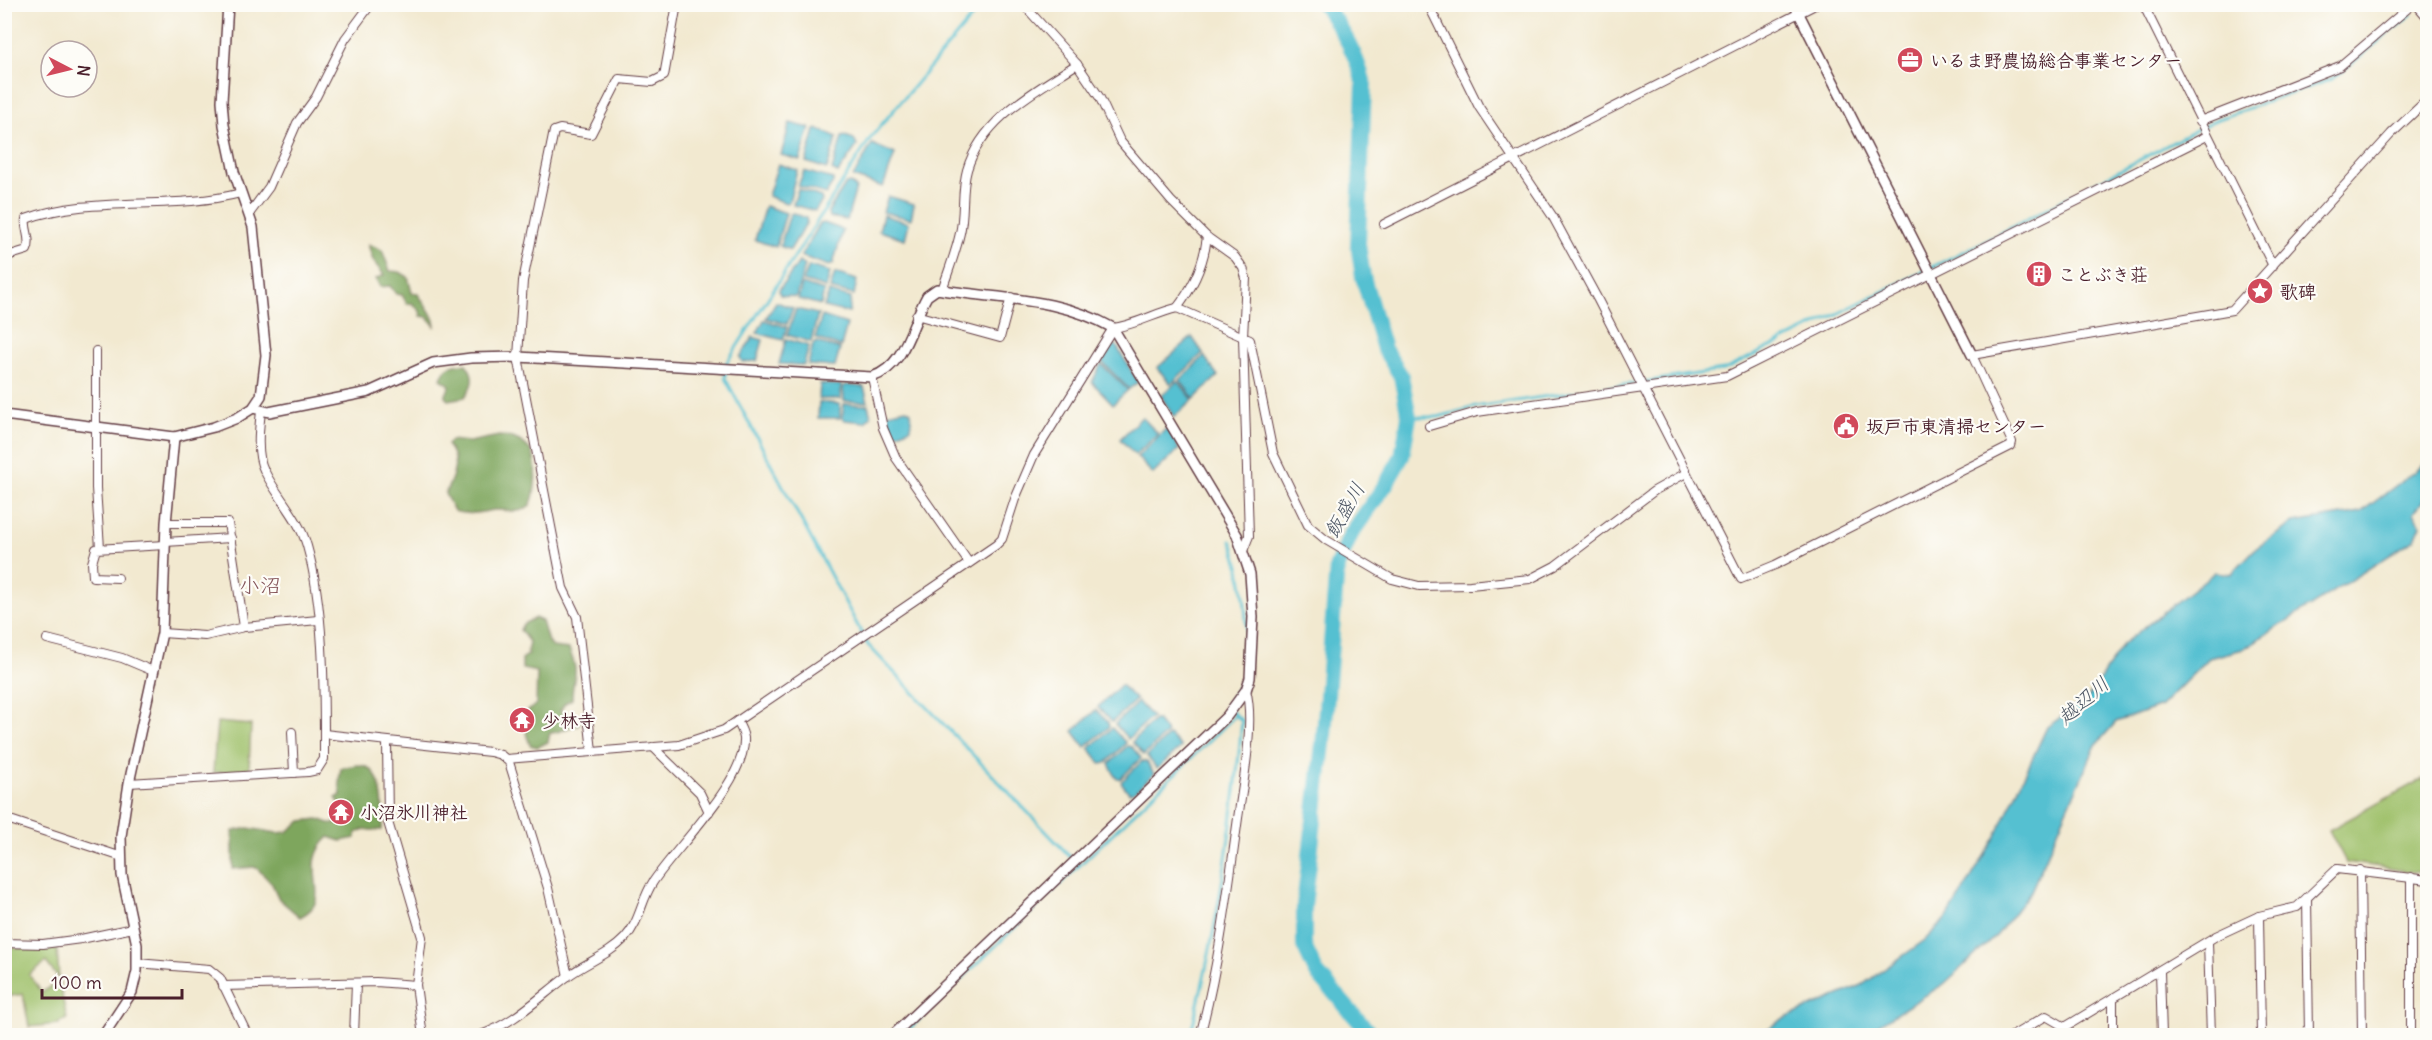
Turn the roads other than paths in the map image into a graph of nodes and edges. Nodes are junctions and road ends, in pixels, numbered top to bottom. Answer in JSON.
{"nodes":[{"id":1,"x":228,"y":4,"type":"edge"},
{"id":2,"x":371,"y":4,"type":"edge"},
{"id":3,"x":677,"y":4,"type":"edge"},
{"id":4,"x":734,"y":4,"type":"edge"},
{"id":5,"x":758,"y":4,"type":"edge"},
{"id":6,"x":1023,"y":4,"type":"edge"},
{"id":7,"x":1428,"y":4,"type":"edge"},
{"id":8,"x":1794,"y":4,"type":"edge"},
{"id":9,"x":1817,"y":4,"type":"edge"},
{"id":10,"x":2143,"y":4,"type":"edge"},
{"id":11,"x":2414,"y":4,"type":"edge"},
{"id":12,"x":1799,"y":14,"type":"junction"},
{"id":13,"x":2427,"y":18,"type":"edge"},
{"id":14,"x":1077,"y":64,"type":"junction"},
{"id":15,"x":2427,"y":99,"type":"edge"},
{"id":16,"x":2200,"y":121,"type":"junction"},
{"id":17,"x":2208,"y":136,"type":"junction"},
{"id":18,"x":1516,"y":159,"type":"junction"},
{"id":19,"x":241,"y":193,"type":"junction"},
{"id":20,"x":249,"y":214,"type":"junction"},
{"id":21,"x":1384,"y":224,"type":"dead end"},
{"id":22,"x":1207,"y":237,"type":"junction"},
{"id":23,"x":4,"y":257,"type":"edge"},
{"id":24,"x":2273,"y":266,"type":"junction"},
{"id":25,"x":1932,"y":273,"type":"junction"},
{"id":26,"x":942,"y":290,"type":"junction"},
{"id":27,"x":1011,"y":297,"type":"junction"},
{"id":28,"x":1177,"y":308,"type":"junction"},
{"id":29,"x":916,"y":315,"type":"junction"},
{"id":30,"x":1113,"y":328,"type":"junction"},
{"id":31,"x":1244,"y":337,"type":"junction"},
{"id":32,"x":96,"y":351,"type":"dead end"},
{"id":33,"x":1972,"y":355,"type":"junction"},
{"id":34,"x":518,"y":357,"type":"junction"},
{"id":35,"x":872,"y":377,"type":"junction"},
{"id":36,"x":1643,"y":387,"type":"junction"},
{"id":37,"x":257,"y":410,"type":"junction"},
{"id":38,"x":4,"y":415,"type":"edge"},
{"id":39,"x":1429,"y":426,"type":"dead end"},
{"id":40,"x":96,"y":428,"type":"junction"},
{"id":41,"x":174,"y":436,"type":"junction"},
{"id":42,"x":1686,"y":473,"type":"junction"},
{"id":43,"x":166,"y":523,"type":"junction"},
{"id":44,"x":231,"y":538,"type":"junction"},
{"id":45,"x":165,"y":543,"type":"junction"},
{"id":46,"x":100,"y":548,"type":"junction"},
{"id":47,"x":1242,"y":551,"type":"junction"},
{"id":48,"x":969,"y":563,"type":"junction"},
{"id":49,"x":118,"y":578,"type":"dead end"},
{"id":50,"x":318,"y":620,"type":"junction"},
{"id":51,"x":244,"y":627,"type":"junction"},
{"id":52,"x":162,"y":633,"type":"junction"},
{"id":53,"x":47,"y":639,"type":"dead end"},
{"id":54,"x":153,"y":671,"type":"junction"},
{"id":55,"x":1246,"y":690,"type":"junction"},
{"id":56,"x":737,"y":721,"type":"junction"},
{"id":57,"x":291,"y":732,"type":"dead end"},
{"id":58,"x":324,"y":734,"type":"junction"},
{"id":59,"x":387,"y":741,"type":"junction"},
{"id":60,"x":653,"y":747,"type":"junction"},
{"id":61,"x":592,"y":751,"type":"junction"},
{"id":62,"x":506,"y":759,"type":"junction"},
{"id":63,"x":294,"y":772,"type":"junction"},
{"id":64,"x":129,"y":783,"type":"junction"},
{"id":65,"x":710,"y":812,"type":"junction"},
{"id":66,"x":4,"y":818,"type":"edge"},
{"id":67,"x":122,"y":857,"type":"junction"},
{"id":68,"x":2360,"y":870,"type":"junction"},
{"id":69,"x":2411,"y":878,"type":"junction"},
{"id":70,"x":2427,"y":880,"type":"edge"},
{"id":71,"x":2307,"y":898,"type":"junction"},
{"id":72,"x":2259,"y":916,"type":"junction"},
{"id":73,"x":133,"y":928,"type":"junction"},
{"id":74,"x":2208,"y":942,"type":"junction"},
{"id":75,"x":4,"y":943,"type":"edge"},
{"id":76,"x":137,"y":963,"type":"junction"},
{"id":77,"x":2160,"y":971,"type":"junction"},
{"id":78,"x":568,"y":976,"type":"junction"},
{"id":79,"x":356,"y":983,"type":"junction"},
{"id":80,"x":416,"y":985,"type":"junction"},
{"id":81,"x":223,"y":986,"type":"junction"},
{"id":82,"x":2113,"y":998,"type":"junction"},
{"id":83,"x":2065,"y":1031,"type":"edge"},
{"id":84,"x":105,"y":1035,"type":"edge"},
{"id":85,"x":248,"y":1035,"type":"edge"},
{"id":86,"x":354,"y":1035,"type":"edge"},
{"id":87,"x":423,"y":1035,"type":"edge"},
{"id":88,"x":478,"y":1035,"type":"edge"},
{"id":89,"x":891,"y":1035,"type":"edge"},
{"id":90,"x":1200,"y":1035,"type":"edge"},
{"id":91,"x":2012,"y":1035,"type":"edge"},
{"id":92,"x":2114,"y":1035,"type":"edge"},
{"id":93,"x":2162,"y":1035,"type":"edge"},
{"id":94,"x":2211,"y":1035,"type":"edge"},
{"id":95,"x":2261,"y":1035,"type":"edge"},
{"id":96,"x":2309,"y":1035,"type":"edge"},
{"id":97,"x":2362,"y":1035,"type":"edge"},
{"id":98,"x":2411,"y":1035,"type":"edge"}],
"edges":[{"from":1,"to":19,"type":"street"},
{"from":2,"to":20,"type":"street"},
{"from":3,"to":34,"type":"street"},
{"from":4,"to":5,"type":"street"},
{"from":6,"to":14,"type":"street"},
{"from":7,"to":18,"type":"street"},
{"from":8,"to":12,"type":"street"},
{"from":9,"to":12,"type":"street"},
{"from":10,"to":16,"type":"street"},
{"from":11,"to":13,"type":"street"},
{"from":11,"to":16,"type":"street"},
{"from":12,"to":18,"type":"street"},
{"from":12,"to":25,"type":"street"},
{"from":14,"to":22,"type":"street"},
{"from":14,"to":26,"type":"street"},
{"from":15,"to":24,"type":"street"},
{"from":16,"to":17,"type":"street"},
{"from":17,"to":24,"type":"street"},
{"from":17,"to":25,"type":"street"},
{"from":18,"to":21,"type":"street"},
{"from":18,"to":36,"type":"street"},
{"from":19,"to":20,"type":"street"},
{"from":19,"to":23,"type":"street"},
{"from":20,"to":37,"type":"street"},
{"from":22,"to":28,"type":"street"},
{"from":22,"to":31,"type":"street"},
{"from":24,"to":33,"type":"street"},
{"from":25,"to":33,"type":"street"},
{"from":25,"to":36,"type":"street"},
{"from":26,"to":27,"type":"street"},
{"from":26,"to":29,"type":"street"},
{"from":27,"to":29,"type":"street"},
{"from":27,"to":30,"type":"street"},
{"from":28,"to":30,"type":"street"},
{"from":28,"to":31,"type":"street"},
{"from":29,"to":35,"type":"street"},
{"from":30,"to":47,"type":"street"},
{"from":30,"to":48,"type":"street"},
{"from":31,"to":42,"type":"street"},
{"from":31,"to":47,"type":"street"},
{"from":32,"to":40,"type":"street"},
{"from":33,"to":42,"type":"street"},
{"from":34,"to":35,"type":"street"},
{"from":34,"to":37,"type":"street"},
{"from":34,"to":61,"type":"street"},
{"from":35,"to":48,"type":"street"},
{"from":36,"to":39,"type":"street"},
{"from":36,"to":42,"type":"street"},
{"from":37,"to":41,"type":"street"},
{"from":37,"to":50,"type":"street"},
{"from":38,"to":40,"type":"street"},
{"from":40,"to":41,"type":"street"},
{"from":40,"to":46,"type":"street"},
{"from":41,"to":43,"type":"street"},
{"from":43,"to":44,"type":"street"},
{"from":43,"to":45,"type":"street"},
{"from":44,"to":45,"type":"street"},
{"from":44,"to":51,"type":"street"},
{"from":45,"to":46,"type":"street"},
{"from":45,"to":52,"type":"street"},
{"from":46,"to":49,"type":"street"},
{"from":47,"to":55,"type":"street"},
{"from":48,"to":56,"type":"street"},
{"from":50,"to":51,"type":"street"},
{"from":50,"to":58,"type":"street"},
{"from":51,"to":52,"type":"street"},
{"from":52,"to":54,"type":"street"},
{"from":53,"to":54,"type":"street"},
{"from":54,"to":64,"type":"street"},
{"from":55,"to":89,"type":"street"},
{"from":55,"to":90,"type":"street"},
{"from":56,"to":60,"type":"street"},
{"from":56,"to":65,"type":"street"},
{"from":57,"to":63,"type":"street"},
{"from":58,"to":59,"type":"street"},
{"from":58,"to":63,"type":"street"},
{"from":59,"to":62,"type":"street"},
{"from":59,"to":80,"type":"street"},
{"from":60,"to":61,"type":"street"},
{"from":60,"to":65,"type":"street"},
{"from":61,"to":62,"type":"street"},
{"from":62,"to":78,"type":"street"},
{"from":63,"to":64,"type":"street"},
{"from":64,"to":67,"type":"street"},
{"from":65,"to":78,"type":"street"},
{"from":66,"to":67,"type":"street"},
{"from":67,"to":73,"type":"street"},
{"from":68,"to":69,"type":"street"},
{"from":68,"to":71,"type":"street"},
{"from":68,"to":97,"type":"street"},
{"from":69,"to":70,"type":"street"},
{"from":69,"to":98,"type":"street"},
{"from":71,"to":72,"type":"street"},
{"from":71,"to":96,"type":"street"},
{"from":72,"to":74,"type":"street"},
{"from":72,"to":95,"type":"street"},
{"from":73,"to":75,"type":"street"},
{"from":73,"to":76,"type":"street"},
{"from":74,"to":77,"type":"street"},
{"from":74,"to":94,"type":"street"},
{"from":76,"to":81,"type":"street"},
{"from":76,"to":84,"type":"street"},
{"from":77,"to":82,"type":"street"},
{"from":77,"to":93,"type":"street"},
{"from":78,"to":88,"type":"street"},
{"from":79,"to":80,"type":"street"},
{"from":79,"to":81,"type":"street"},
{"from":79,"to":86,"type":"street"},
{"from":80,"to":87,"type":"street"},
{"from":81,"to":85,"type":"street"},
{"from":82,"to":83,"type":"street"},
{"from":82,"to":92,"type":"street"},
{"from":83,"to":91,"type":"street"}]}
